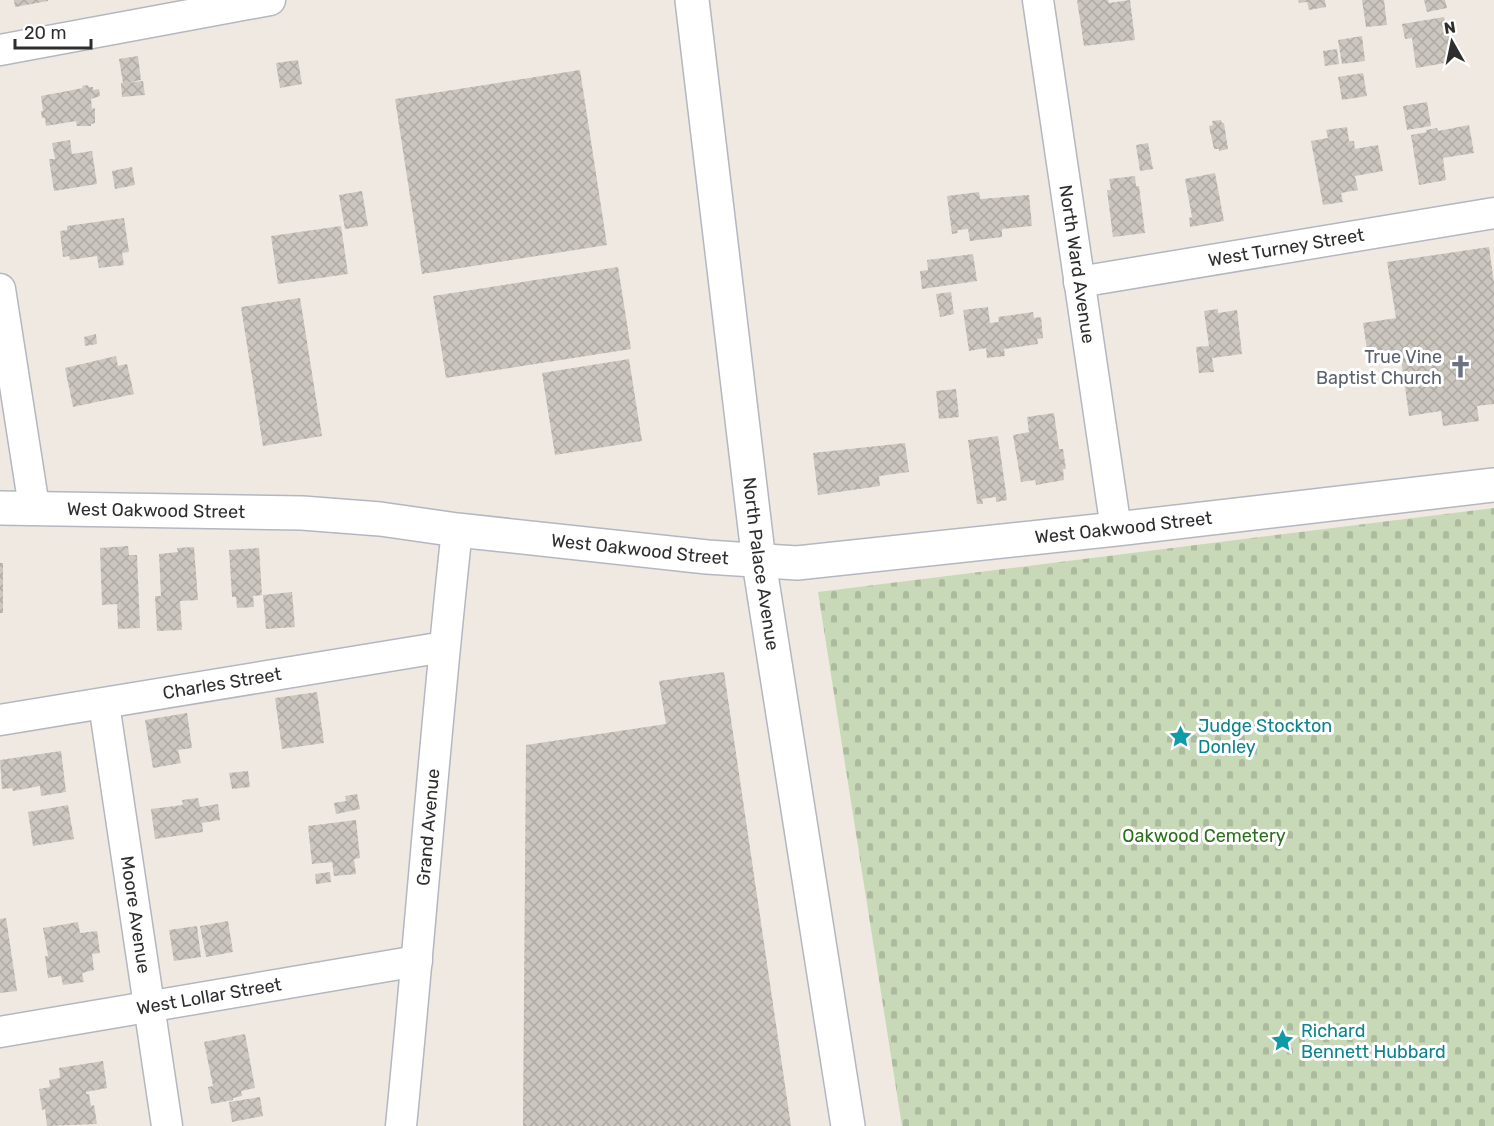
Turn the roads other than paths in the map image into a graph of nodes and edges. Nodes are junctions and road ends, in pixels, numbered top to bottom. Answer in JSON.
{"nodes":[{"id":1,"x":270,"y":0,"type":"edge"},
{"id":2,"x":1038,"y":0,"type":"edge"},
{"id":3,"x":696,"y":1,"type":"edge"},
{"id":4,"x":0,"y":50,"type":"edge"},
{"id":5,"x":1494,"y":213,"type":"edge"},
{"id":6,"x":1079,"y":282,"type":"junction"},
{"id":7,"x":0,"y":289,"type":"edge"},
{"id":8,"x":1494,"y":485,"type":"edge"},
{"id":9,"x":34,"y":507,"type":"junction"},
{"id":10,"x":0,"y":508,"type":"edge"},
{"id":11,"x":1116,"y":529,"type":"junction"},
{"id":12,"x":457,"y":530,"type":"junction"},
{"id":13,"x":759,"y":562,"type":"junction"},
{"id":14,"x":444,"y":647,"type":"junction"},
{"id":15,"x":104,"y":704,"type":"junction"},
{"id":16,"x":0,"y":720,"type":"edge"},
{"id":17,"x":417,"y":961,"type":"junction"},
{"id":18,"x":149,"y":1008,"type":"junction"},
{"id":19,"x":0,"y":1032,"type":"edge"},
{"id":20,"x":167,"y":1126,"type":"edge"},
{"id":21,"x":401,"y":1126,"type":"edge"},
{"id":22,"x":848,"y":1126,"type":"edge"}],
"edges":[{"from":1,"to":4,"type":"street"},
{"from":2,"to":6,"type":"street","name":"North Ward Avenue"},
{"from":3,"to":13,"type":"street","name":"North Palace Avenue"},
{"from":5,"to":6,"type":"street","name":"West Turney Street"},
{"from":6,"to":11,"type":"street","name":"North Ward Avenue"},
{"from":7,"to":9,"type":"street"},
{"from":8,"to":11,"type":"street","name":"West Oakwood Street"},
{"from":9,"to":10,"type":"street","name":"West Oakwood Street"},
{"from":9,"to":12,"type":"street","name":"West Oakwood Street"},
{"from":11,"to":13,"type":"street","name":"West Oakwood Street"},
{"from":12,"to":13,"type":"street","name":"West Oakwood Street"},
{"from":12,"to":14,"type":"street","name":"Grand Avenue"},
{"from":13,"to":22,"type":"street","name":"North Palace Avenue"},
{"from":14,"to":15,"type":"street","name":"Charles Street"},
{"from":14,"to":17,"type":"street","name":"Grand Avenue"},
{"from":15,"to":16,"type":"street","name":"Charles Street"},
{"from":15,"to":18,"type":"street","name":"Moore Avenue"},
{"from":17,"to":18,"type":"street","name":"West Lollar Street"},
{"from":17,"to":21,"type":"street","name":"Grand Avenue"},
{"from":18,"to":19,"type":"street","name":"West Lollar Street"},
{"from":18,"to":20,"type":"street","name":"Moore Avenue"}]}
